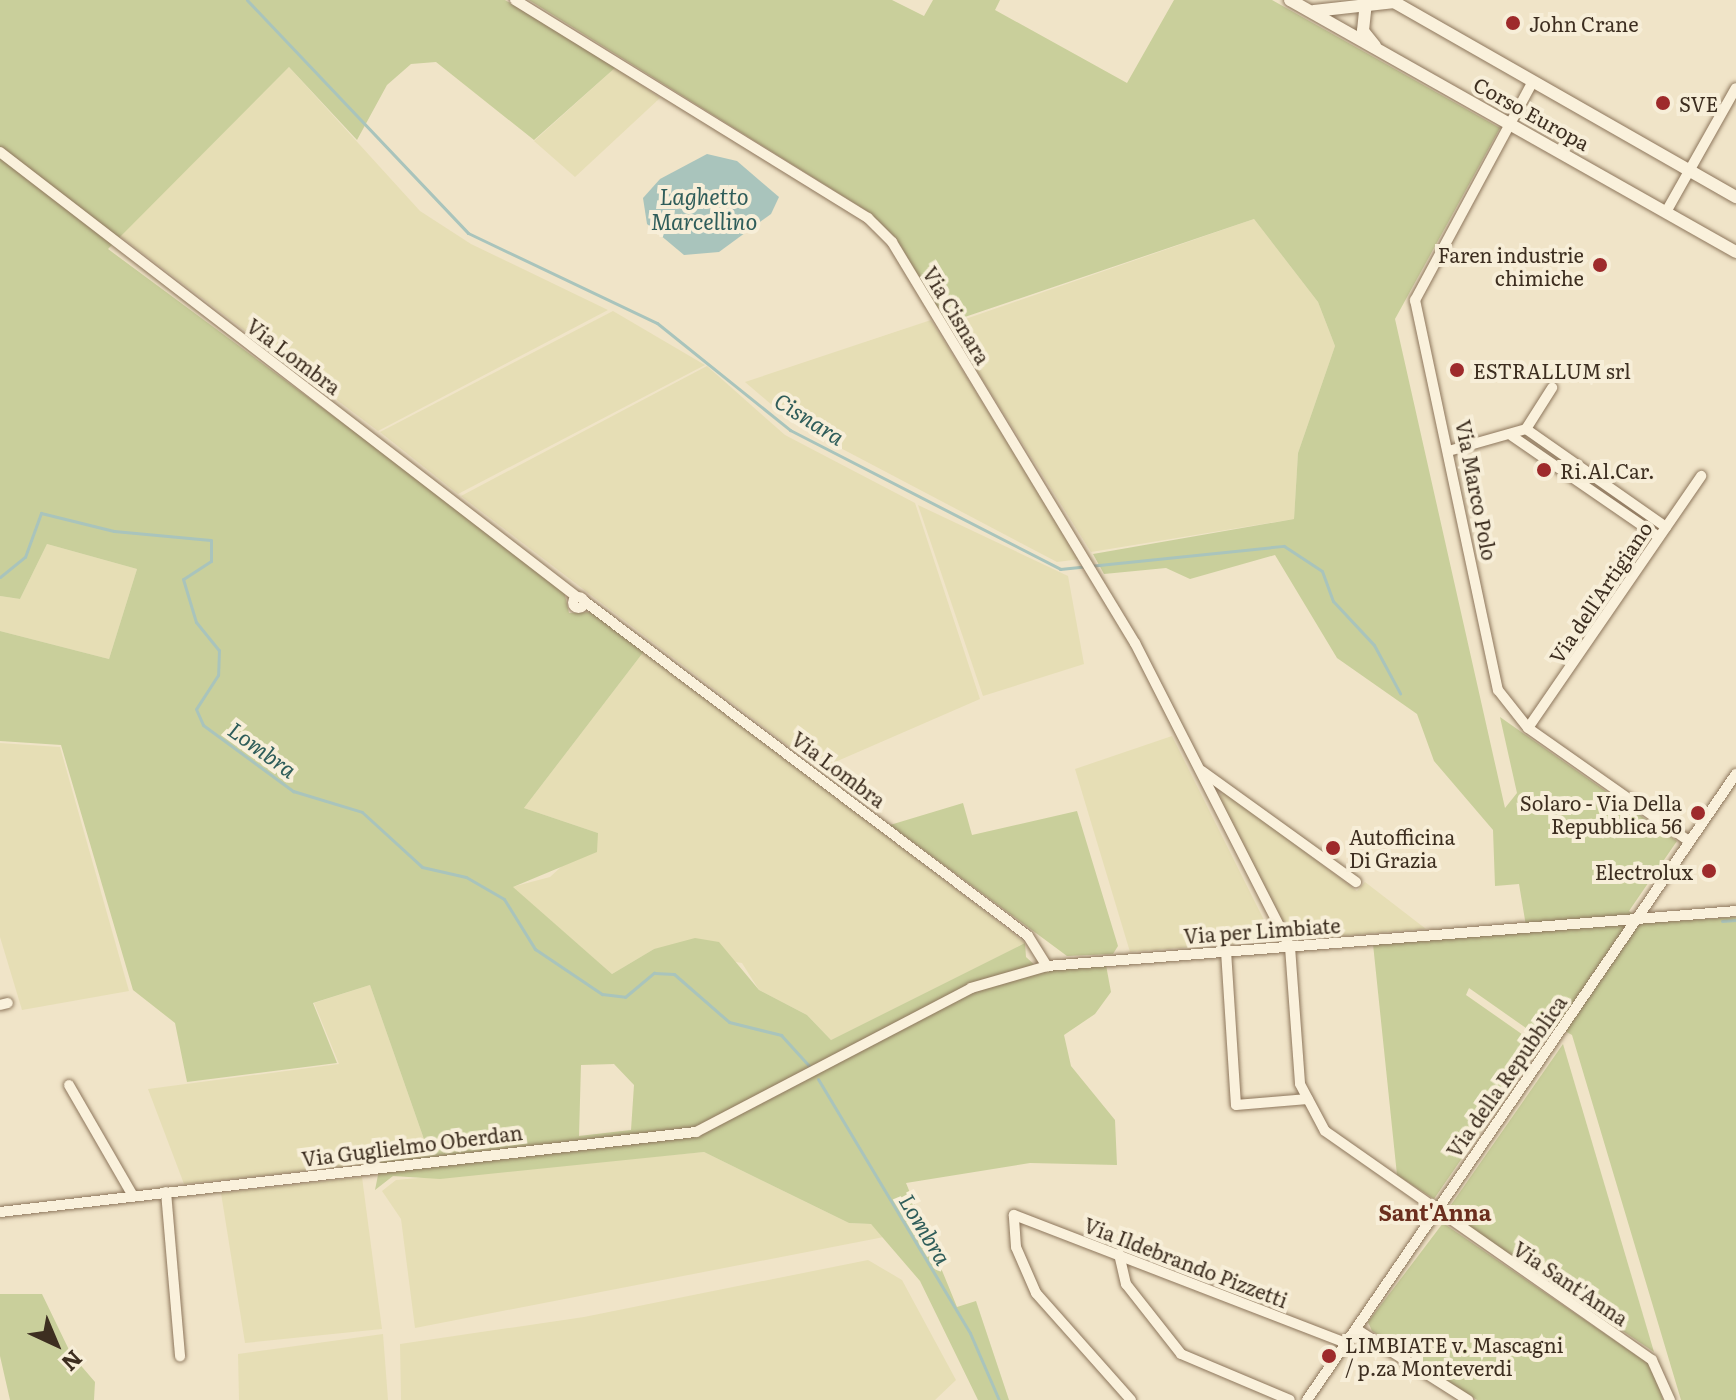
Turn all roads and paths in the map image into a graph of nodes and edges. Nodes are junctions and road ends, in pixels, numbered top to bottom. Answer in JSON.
{"nodes":[{"id":1,"x":515,"y":0,"type":"edge"},
{"id":2,"x":1290,"y":0,"type":"edge"},
{"id":3,"x":1366,"y":1,"type":"edge"},
{"id":4,"x":1307,"y":10,"type":"junction"},
{"id":5,"x":1382,"y":53,"type":"junction"},
{"id":6,"x":1532,"y":83,"type":"junction"},
{"id":7,"x":1736,"y":88,"type":"edge"},
{"id":8,"x":1508,"y":122,"type":"junction"},
{"id":9,"x":0,"y":152,"type":"edge"},
{"id":10,"x":1689,"y":171,"type":"junction"},
{"id":11,"x":1736,"y":197,"type":"edge"},
{"id":12,"x":1666,"y":212,"type":"junction"},
{"id":13,"x":1736,"y":252,"type":"edge"},
{"id":14,"x":1552,"y":388,"type":"dead end"},
{"id":15,"x":1526,"y":429,"type":"junction"},
{"id":16,"x":1512,"y":436,"type":"junction"},
{"id":17,"x":1452,"y":450,"type":"junction"},
{"id":18,"x":1701,"y":476,"type":"dead end"},
{"id":19,"x":1666,"y":527,"type":"junction"},
{"id":20,"x":1659,"y":537,"type":"junction"},
{"id":21,"x":1528,"y":728,"type":"junction"},
{"id":22,"x":1201,"y":770,"type":"junction"},
{"id":23,"x":1736,"y":774,"type":"edge"},
{"id":24,"x":1214,"y":797,"type":"joint"},
{"id":25,"x":1689,"y":841,"type":"junction"},
{"id":26,"x":1356,"y":882,"type":"dead end"},
{"id":27,"x":1736,"y":911,"type":"edge"},
{"id":28,"x":1638,"y":918,"type":"junction"},
{"id":29,"x":1290,"y":947,"type":"junction"},
{"id":30,"x":1226,"y":951,"type":"junction"},
{"id":31,"x":1047,"y":966,"type":"junction"},
{"id":32,"x":815,"y":1073,"type":"joint"},
{"id":33,"x":69,"y":1085,"type":"dead end"},
{"id":34,"x":1308,"y":1099,"type":"junction"},
{"id":35,"x":166,"y":1192,"type":"junction"},
{"id":36,"x":133,"y":1196,"type":"junction"},
{"id":37,"x":1434,"y":1211,"type":"junction"},
{"id":38,"x":0,"y":1212,"type":"edge"},
{"id":39,"x":1119,"y":1254,"type":"junction"},
{"id":40,"x":1356,"y":1329,"type":"junction"},
{"id":41,"x":1346,"y":1343,"type":"junction"},
{"id":42,"x":180,"y":1356,"type":"dead end"},
{"id":43,"x":1131,"y":1400,"type":"edge"},
{"id":44,"x":1290,"y":1400,"type":"edge"},
{"id":45,"x":1307,"y":1400,"type":"edge"},
{"id":46,"x":1468,"y":1400,"type":"edge"},
{"id":47,"x":1670,"y":1400,"type":"edge"}],
"edges":[{"from":1,"to":22,"type":"street","name":"Via Cisnara"},
{"from":2,"to":4,"type":"street","name":"Corso Europa"},
{"from":3,"to":4,"type":"street","name":"Corso Europa"},
{"from":3,"to":5,"type":"street"},
{"from":3,"to":6,"type":"street","name":"Corso Europa"},
{"from":4,"to":5,"type":"street","name":"Corso Europa"},
{"from":5,"to":8,"type":"street","name":"Corso Europa"},
{"from":6,"to":8,"type":"street","name":"Via Marco Polo"},
{"from":6,"to":10,"type":"street","name":"Corso Europa"},
{"from":7,"to":10,"type":"street"},
{"from":8,"to":12,"type":"street","name":"Corso Europa"},
{"from":8,"to":17,"type":"street","name":"Via Marco Polo"},
{"from":9,"to":31,"type":"street","name":"Via Lombra"},
{"from":10,"to":11,"type":"street","name":"Corso Europa"},
{"from":10,"to":12,"type":"street"},
{"from":12,"to":13,"type":"street","name":"Corso Europa"},
{"from":14,"to":15,"type":"street"},
{"from":15,"to":16,"type":"street"},
{"from":15,"to":19,"type":"street"},
{"from":16,"to":17,"type":"street"},
{"from":16,"to":20,"type":"street"},
{"from":17,"to":21,"type":"street","name":"Via Marco Polo"},
{"from":18,"to":19,"type":"street","name":"Via dell'Artigiano"},
{"from":19,"to":20,"type":"street","name":"Via dell'Artigiano"},
{"from":20,"to":21,"type":"street","name":"Via dell'Artigiano"},
{"from":21,"to":25,"type":"street","name":"Via Marco Polo"},
{"from":22,"to":24,"type":"street","name":"Via Cisnara"},
{"from":22,"to":26,"type":"street"},
{"from":23,"to":25,"type":"street","name":"Via della Repubblica"},
{"from":24,"to":29,"type":"street","name":"Via Sant'Anna"},
{"from":25,"to":28,"type":"street","name":"Via della Repubblica"},
{"from":27,"to":28,"type":"street","name":"Via per Limbiate"},
{"from":28,"to":29,"type":"street","name":"Via per Limbiate"},
{"from":28,"to":37,"type":"street","name":"Via della Repubblica"},
{"from":29,"to":30,"type":"street","name":"Via per Limbiate"},
{"from":29,"to":34,"type":"street","name":"Via Sant'Anna"},
{"from":30,"to":31,"type":"street","name":"Via per Limbiate"},
{"from":30,"to":34,"type":"street"},
{"from":31,"to":32,"type":"street","name":"Via per Limbiate"},
{"from":32,"to":35,"type":"street","name":"Via Guglielmo Oberdan"},
{"from":33,"to":36,"type":"street"},
{"from":34,"to":37,"type":"street","name":"Via Sant'Anna"},
{"from":35,"to":36,"type":"street","name":"Via Guglielmo Oberdan"},
{"from":35,"to":42,"type":"street"},
{"from":36,"to":38,"type":"street","name":"Via Guglielmo Oberdan"},
{"from":37,"to":40,"type":"street","name":"Via della Repubblica"},
{"from":37,"to":47,"type":"street","name":"Via Sant'Anna"},
{"from":39,"to":41,"type":"street","name":"Via Ildebrando Pizzetti"},
{"from":39,"to":43,"type":"street","name":"Via Ildebrando Pizzetti"},
{"from":39,"to":44,"type":"street"},
{"from":40,"to":41,"type":"street","name":"Via della Repubblica"},
{"from":40,"to":46,"type":"street"},
{"from":41,"to":45,"type":"street","name":"Via della Repubblica"}]}
